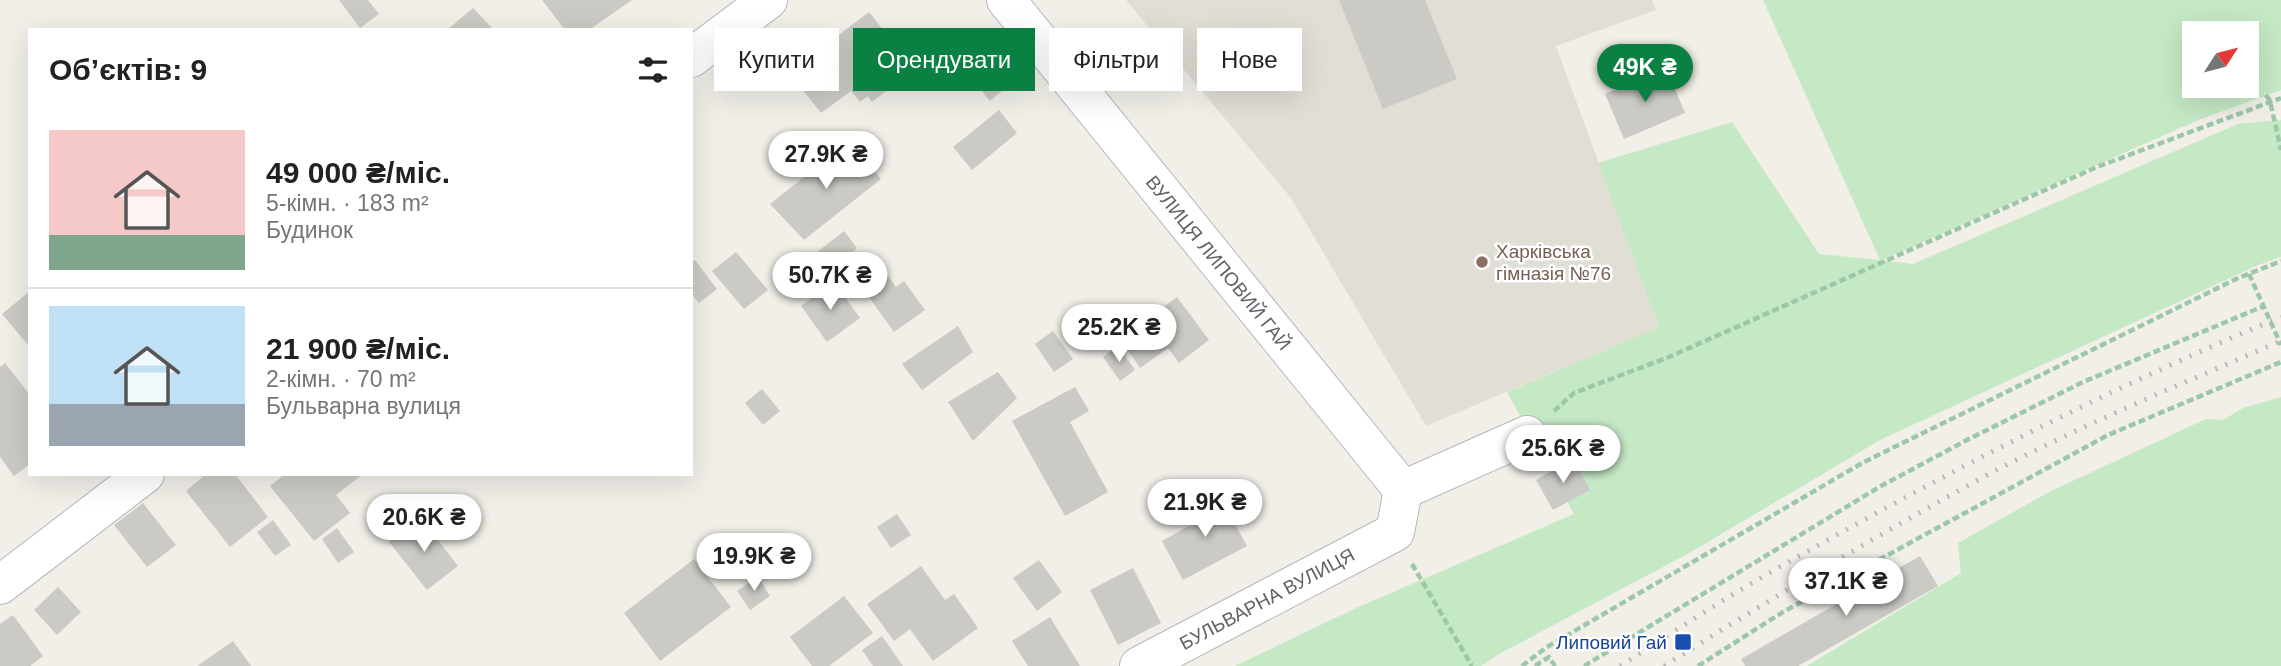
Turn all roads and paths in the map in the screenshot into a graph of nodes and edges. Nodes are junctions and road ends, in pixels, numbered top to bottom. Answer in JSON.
{"nodes":[{"id":1,"x":768,"y":0,"type":"edge"},
{"id":2,"x":1006,"y":0,"type":"edge"},
{"id":3,"x":693,"y":56,"type":"edge"},
{"id":4,"x":2266,"y":95,"type":"dead end"},
{"id":5,"x":2281,"y":98,"type":"edge"},
{"id":6,"x":2270,"y":102,"type":"junction"},
{"id":7,"x":2281,"y":149,"type":"edge"},
{"id":8,"x":2281,"y":261,"type":"edge"},
{"id":9,"x":2249,"y":274,"type":"junction"},
{"id":10,"x":2263,"y":306,"type":"junction"},
{"id":11,"x":2281,"y":345,"type":"edge"},
{"id":12,"x":2281,"y":362,"type":"edge"},
{"id":13,"x":1527,"y":435,"type":"joint"},
{"id":14,"x":142,"y":476,"type":"edge"},
{"id":15,"x":1403,"y":490,"type":"junction"},
{"id":16,"x":0,"y":585,"type":"edge"},
{"id":17,"x":1430,"y":597,"type":"dead end"},
{"id":18,"x":1139,"y":666,"type":"edge"},
{"id":19,"x":1472,"y":666,"type":"edge"},
{"id":20,"x":1522,"y":666,"type":"edge"},
{"id":21,"x":1535,"y":666,"type":"edge"},
{"id":22,"x":1555,"y":666,"type":"edge"},
{"id":23,"x":1584,"y":666,"type":"edge"},
{"id":24,"x":1698,"y":666,"type":"edge"}],
"edges":[{"from":1,"to":3,"type":"street"},
{"from":2,"to":15,"type":"street","name":"ВУЛИЦЯ ЛИПОВИЙ ГАЙ"},
{"from":4,"to":6,"type":"path"},
{"from":5,"to":6,"type":"path"},
{"from":6,"to":7,"type":"path"},
{"from":6,"to":13,"type":"path"},
{"from":8,"to":9,"type":"path"},
{"from":9,"to":10,"type":"path"},
{"from":9,"to":20,"type":"path"},
{"from":10,"to":11,"type":"path"},
{"from":10,"to":23,"type":"path"},
{"from":12,"to":24,"type":"path"},
{"from":13,"to":15,"type":"street"},
{"from":14,"to":16,"type":"street"},
{"from":15,"to":18,"type":"street","name":"БУЛЬВАРНА ВУЛИЦЯ"},
{"from":17,"to":19,"type":"path"},
{"from":21,"to":22,"type":"path"}]}
